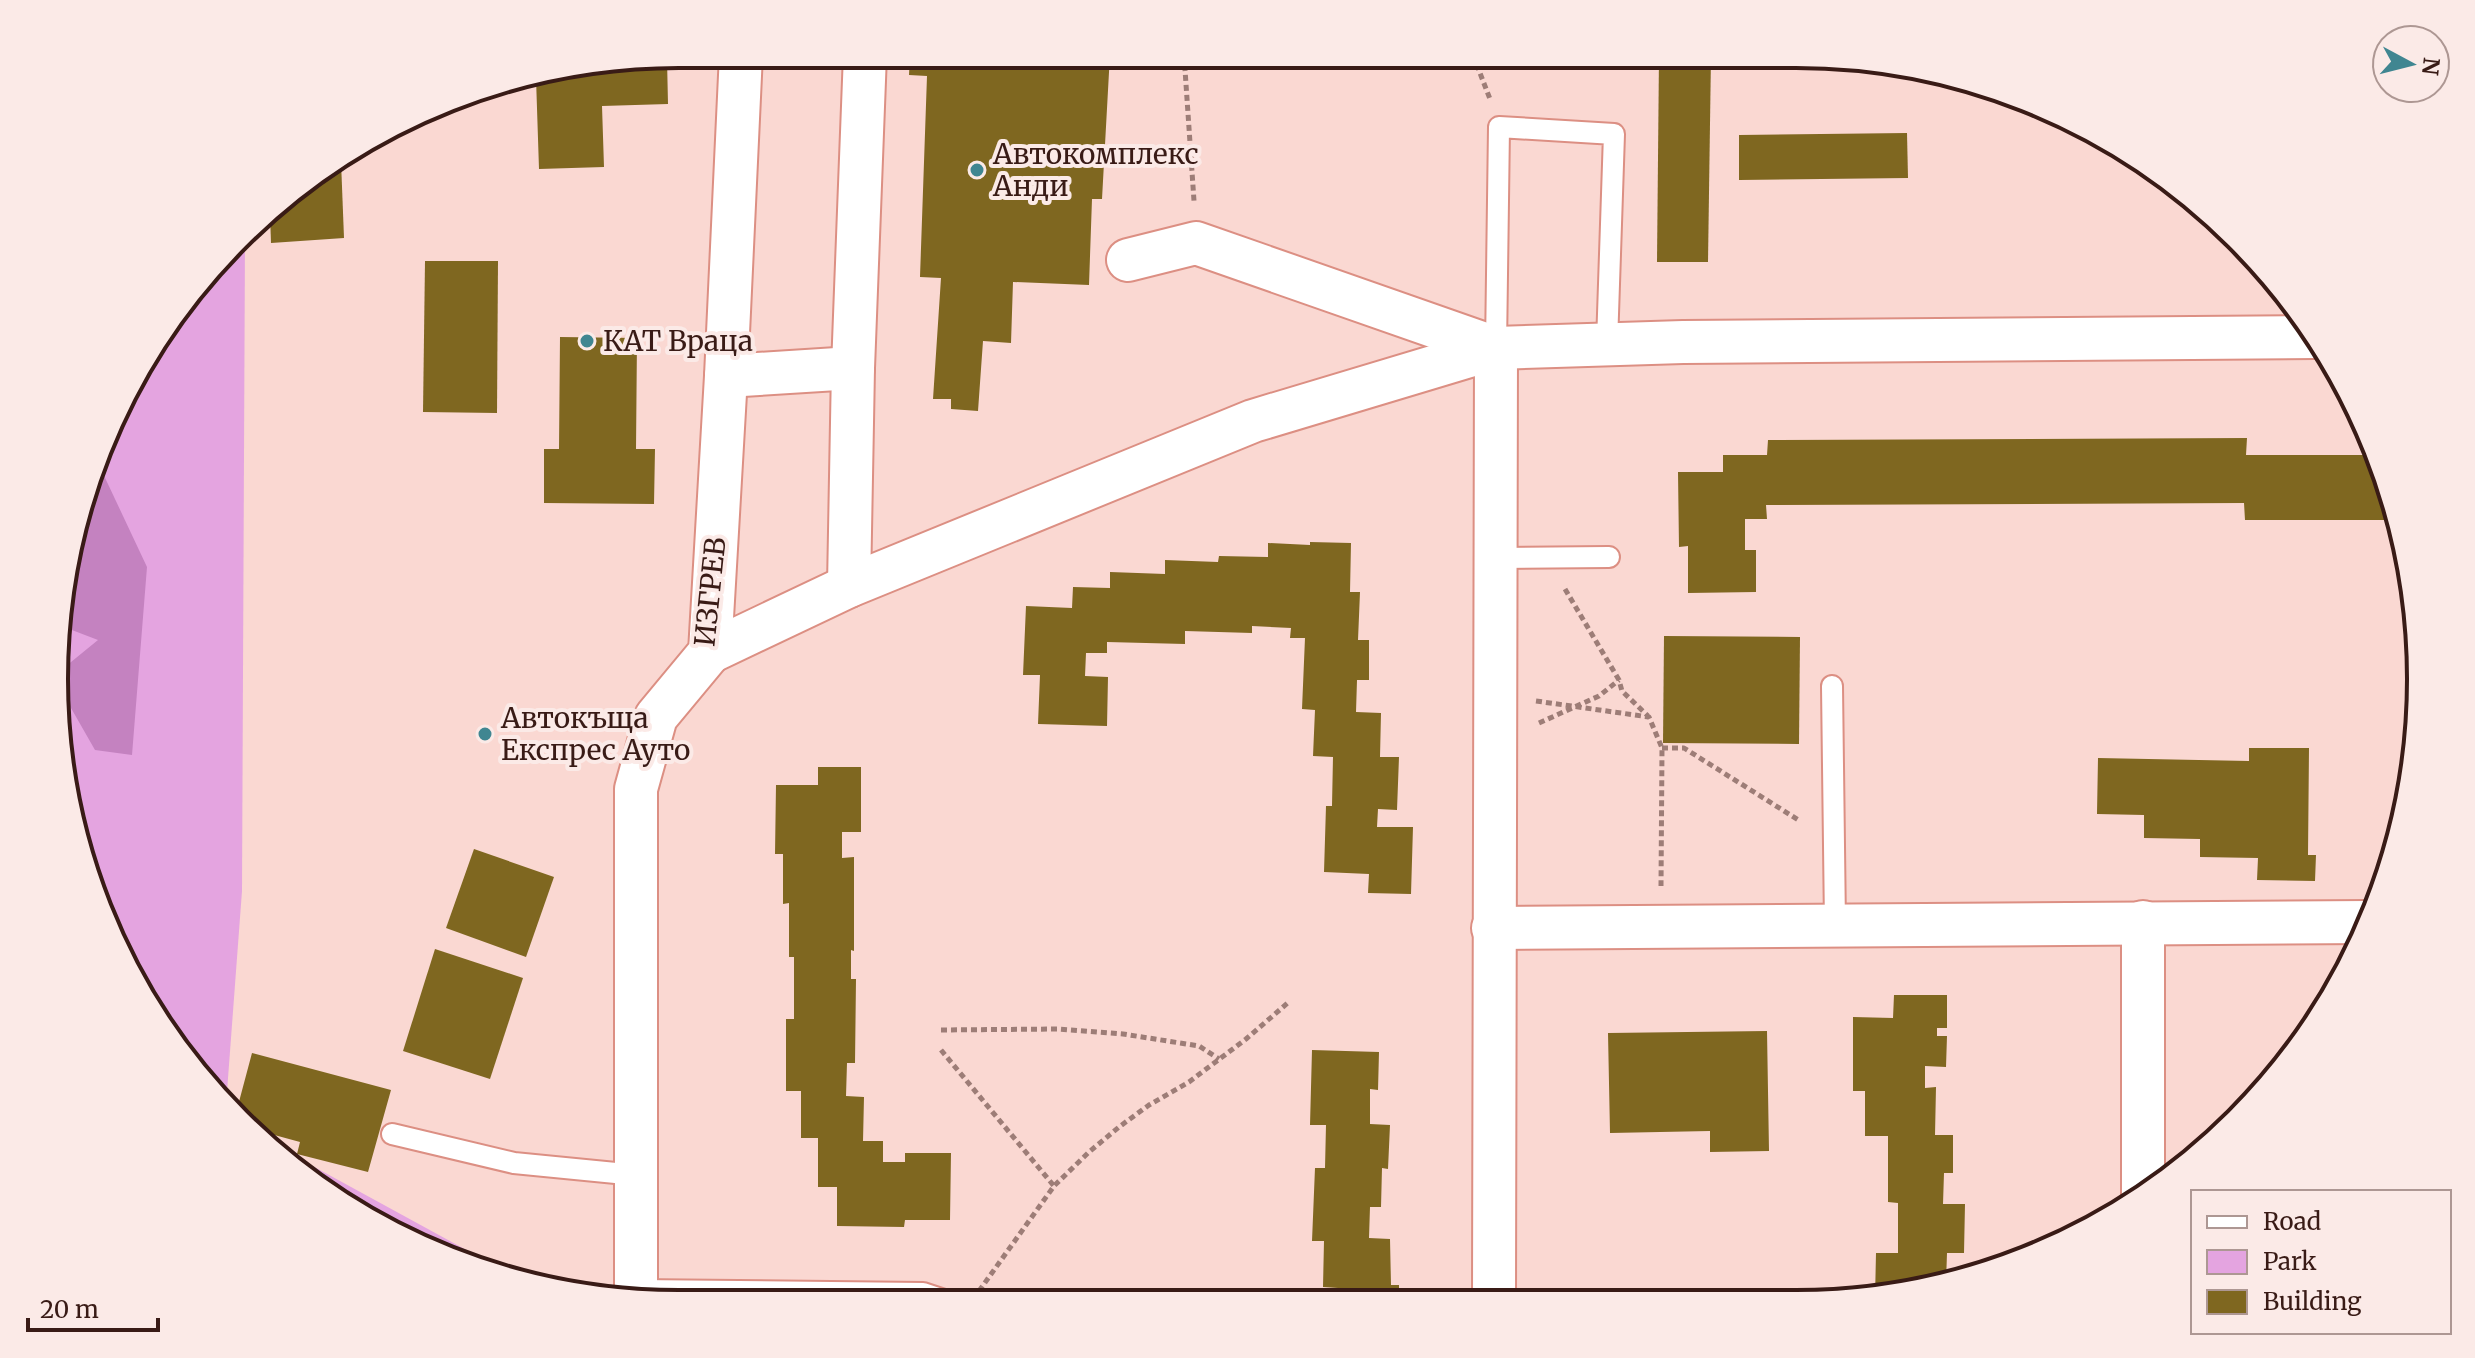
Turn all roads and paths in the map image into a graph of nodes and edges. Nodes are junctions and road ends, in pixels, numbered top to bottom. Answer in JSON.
{"nodes":[{"id":1,"x":740,"y":68,"type":"edge"},
{"id":2,"x":864,"y":68,"type":"edge"},
{"id":3,"x":1185,"y":68,"type":"edge"},
{"id":4,"x":1478,"y":68,"type":"edge"},
{"id":5,"x":1499,"y":127,"type":"junction"},
{"id":6,"x":1196,"y":243,"type":"junction"},
{"id":7,"x":1128,"y":260,"type":"dead end"},
{"id":8,"x":2302,"y":337,"type":"edge"},
{"id":9,"x":1607,"y":344,"type":"junction"},
{"id":10,"x":1496,"y":348,"type":"junction"},
{"id":11,"x":853,"y":368,"type":"junction"},
{"id":12,"x":726,"y":376,"type":"junction"},
{"id":13,"x":1609,"y":557,"type":"dead end"},
{"id":14,"x":1495,"y":558,"type":"junction"},
{"id":15,"x":1547,"y":558,"type":"junction"},
{"id":16,"x":849,"y":586,"type":"junction"},
{"id":17,"x":710,"y":652,"type":"junction"},
{"id":18,"x":1619,"y":680,"type":"junction"},
{"id":19,"x":1832,"y":686,"type":"dead end"},
{"id":20,"x":1494,"y":696,"type":"junction"},
{"id":21,"x":1575,"y":707,"type":"junction"},
{"id":22,"x":1649,"y":717,"type":"junction"},
{"id":23,"x":1494,"y":738,"type":"junction"},
{"id":24,"x":1662,"y":748,"type":"junction"},
{"id":25,"x":1833,"y":841,"type":"junction"},
{"id":26,"x":2143,"y":922,"type":"junction"},
{"id":27,"x":2356,"y":922,"type":"edge"},
{"id":28,"x":1835,"y":925,"type":"junction"},
{"id":29,"x":1661,"y":927,"type":"junction"},
{"id":30,"x":1493,"y":928,"type":"junction"},
{"id":31,"x":1290,"y":1001,"type":"dead end"},
{"id":32,"x":941,"y":1030,"type":"dead end"},
{"id":33,"x":941,"y":1050,"type":"dead end"},
{"id":34,"x":1219,"y":1059,"type":"junction"},
{"id":35,"x":392,"y":1134,"type":"dead end"},
{"id":36,"x":636,"y":1175,"type":"junction"},
{"id":37,"x":2143,"y":1181,"type":"edge"},
{"id":38,"x":1054,"y":1186,"type":"junction"},
{"id":39,"x":636,"y":1289,"type":"edge"},
{"id":40,"x":980,"y":1290,"type":"edge"},
{"id":41,"x":1494,"y":1290,"type":"edge"}],
"edges":[{"from":1,"to":12,"type":"street","name":"ИЗГРЕВ"},
{"from":2,"to":11,"type":"street"},
{"from":3,"to":6,"type":"path"},
{"from":4,"to":5,"type":"path"},
{"from":5,"to":9,"type":"lane"},
{"from":5,"to":10,"type":"lane"},
{"from":6,"to":7,"type":"street"},
{"from":6,"to":10,"type":"street"},
{"from":8,"to":9,"type":"street"},
{"from":9,"to":10,"type":"street"},
{"from":10,"to":14,"type":"street"},
{"from":10,"to":16,"type":"street"},
{"from":11,"to":12,"type":"street"},
{"from":11,"to":16,"type":"street"},
{"from":12,"to":17,"type":"street","name":"ИЗГРЕВ"},
{"from":13,"to":15,"type":"lane"},
{"from":14,"to":15,"type":"lane"},
{"from":14,"to":20,"type":"street"},
{"from":15,"to":18,"type":"path"},
{"from":16,"to":17,"type":"street"},
{"from":17,"to":36,"type":"street","name":"ИЗГРЕВ"},
{"from":18,"to":21,"type":"path"},
{"from":18,"to":22,"type":"path"},
{"from":19,"to":25,"type":"lane"},
{"from":20,"to":21,"type":"path"},
{"from":20,"to":23,"type":"street"},
{"from":21,"to":22,"type":"path"},
{"from":21,"to":23,"type":"path"},
{"from":22,"to":24,"type":"path"},
{"from":23,"to":30,"type":"street"},
{"from":24,"to":25,"type":"path"},
{"from":24,"to":29,"type":"path"},
{"from":25,"to":28,"type":"lane"},
{"from":26,"to":27,"type":"street"},
{"from":26,"to":28,"type":"street"},
{"from":26,"to":37,"type":"street"},
{"from":28,"to":29,"type":"street"},
{"from":29,"to":30,"type":"street"},
{"from":30,"to":41,"type":"street"},
{"from":31,"to":34,"type":"path"},
{"from":32,"to":34,"type":"path"},
{"from":33,"to":38,"type":"path"},
{"from":34,"to":38,"type":"path"},
{"from":35,"to":36,"type":"lane"},
{"from":36,"to":39,"type":"street","name":"ИЗГРЕВ"},
{"from":38,"to":40,"type":"path"}]}
